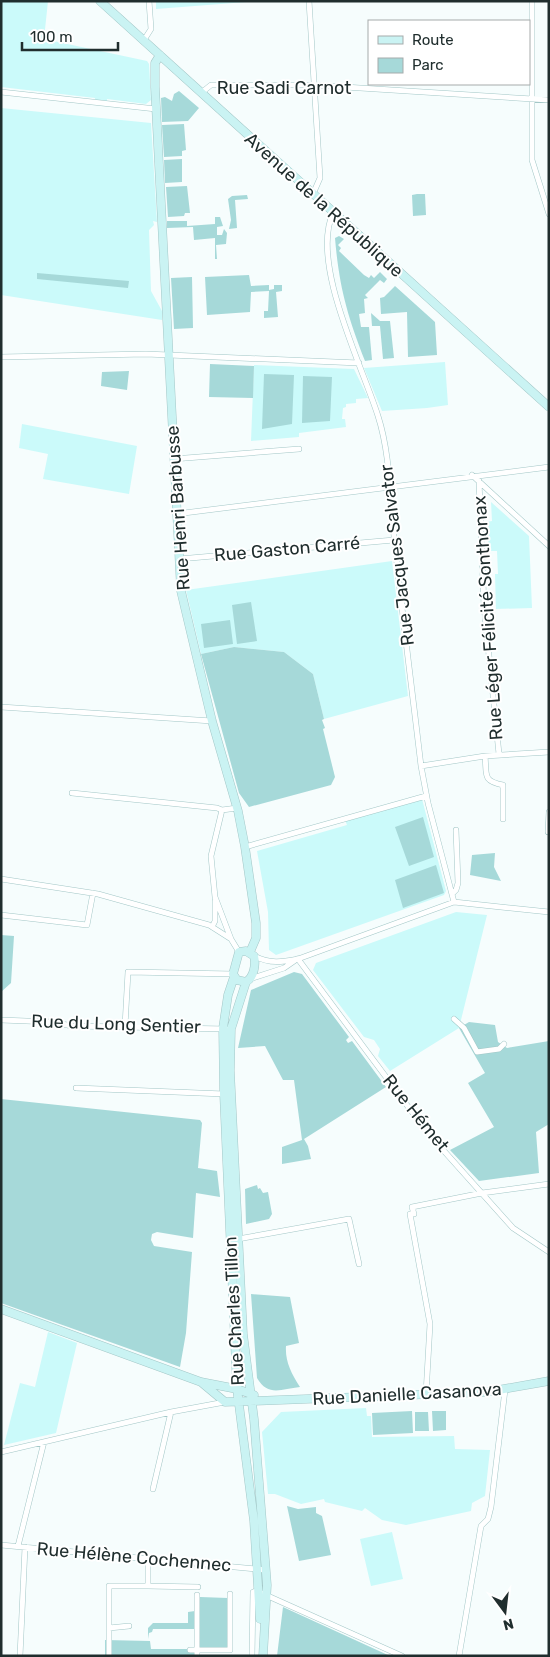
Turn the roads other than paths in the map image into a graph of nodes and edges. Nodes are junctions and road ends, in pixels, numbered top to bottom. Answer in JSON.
{"nodes":[{"id":1,"x":100,"y":1,"type":"edge"},
{"id":2,"x":150,"y":1,"type":"edge"},
{"id":3,"x":309,"y":1,"type":"edge"},
{"id":4,"x":532,"y":1,"type":"edge"},
{"id":5,"x":144,"y":40,"type":"junction"},
{"id":6,"x":160,"y":55,"type":"junction"},
{"id":7,"x":313,"y":86,"type":"junction"},
{"id":8,"x":1,"y":92,"type":"edge"},
{"id":9,"x":201,"y":93,"type":"junction"},
{"id":10,"x":532,"y":99,"type":"junction"},
{"id":11,"x":549,"y":100,"type":"edge"},
{"id":12,"x":156,"y":110,"type":"junction"},
{"id":13,"x":313,"y":194,"type":"junction"},
{"id":14,"x":333,"y":213,"type":"junction"},
{"id":15,"x":549,"y":214,"type":"edge"},
{"id":16,"x":170,"y":356,"type":"junction"},
{"id":17,"x":1,"y":357,"type":"edge"},
{"id":18,"x":359,"y":363,"type":"junction"},
{"id":19,"x":549,"y":407,"type":"edge"},
{"id":20,"x":300,"y":449,"type":"dead end"},
{"id":21,"x":173,"y":460,"type":"junction"},
{"id":22,"x":549,"y":467,"type":"edge"},
{"id":23,"x":472,"y":475,"type":"junction"},
{"id":24,"x":479,"y":481,"type":"junction"},
{"id":25,"x":388,"y":488,"type":"junction"},
{"id":26,"x":176,"y":514,"type":"junction"},
{"id":27,"x":394,"y":540,"type":"junction"},
{"id":28,"x":549,"y":546,"type":"edge"},
{"id":29,"x":179,"y":559,"type":"junction"},
{"id":30,"x":1,"y":707,"type":"edge"},
{"id":31,"x":212,"y":721,"type":"junction"},
{"id":32,"x":549,"y":752,"type":"edge"},
{"id":33,"x":499,"y":754,"type":"junction"},
{"id":34,"x":485,"y":756,"type":"junction"},
{"id":35,"x":421,"y":766,"type":"junction"},
{"id":36,"x":72,"y":793,"type":"dead end"},
{"id":37,"x":426,"y":796,"type":"junction"},
{"id":38,"x":237,"y":808,"type":"junction"},
{"id":39,"x":222,"y":810,"type":"junction"},
{"id":40,"x":549,"y":812,"type":"edge"},
{"id":41,"x":503,"y":819,"type":"dead end"},
{"id":42,"x":456,"y":830,"type":"dead end"},
{"id":43,"x":548,"y":832,"type":"edge"},
{"id":44,"x":245,"y":847,"type":"junction"},
{"id":45,"x":1,"y":879,"type":"edge"},
{"id":46,"x":92,"y":893,"type":"junction"},
{"id":47,"x":452,"y":894,"type":"junction"},
{"id":48,"x":215,"y":897,"type":"junction"},
{"id":49,"x":454,"y":902,"type":"junction"},
{"id":50,"x":549,"y":912,"type":"edge"},
{"id":51,"x":1,"y":915,"type":"edge"},
{"id":52,"x":212,"y":927,"type":"junction"},
{"id":53,"x":231,"y":939,"type":"junction"},
{"id":54,"x":239,"y":952,"type":"junction"},
{"id":55,"x":252,"y":954,"type":"junction"},
{"id":56,"x":298,"y":959,"type":"junction"},
{"id":57,"x":234,"y":975,"type":"junction"},
{"id":58,"x":248,"y":980,"type":"junction"},
{"id":59,"x":454,"y":1019,"type":"dead end"},
{"id":60,"x":1,"y":1020,"type":"edge"},
{"id":61,"x":125,"y":1026,"type":"junction"},
{"id":62,"x":227,"y":1029,"type":"junction"},
{"id":63,"x":504,"y":1044,"type":"dead end"},
{"id":64,"x":76,"y":1088,"type":"dead end"},
{"id":65,"x":224,"y":1094,"type":"junction"},
{"id":66,"x":549,"y":1184,"type":"edge"},
{"id":67,"x":482,"y":1193,"type":"junction"},
{"id":68,"x":238,"y":1239,"type":"junction"},
{"id":69,"x":549,"y":1252,"type":"edge"},
{"id":70,"x":359,"y":1264,"type":"dead end"},
{"id":71,"x":1,"y":1309,"type":"edge"},
{"id":72,"x":549,"y":1381,"type":"edge"},
{"id":73,"x":202,"y":1382,"type":"junction"},
{"id":74,"x":237,"y":1389,"type":"junction"},
{"id":75,"x":505,"y":1390,"type":"junction"},
{"id":76,"x":426,"y":1394,"type":"junction"},
{"id":77,"x":251,"y":1397,"type":"junction"},
{"id":78,"x":225,"y":1402,"type":"junction"},
{"id":79,"x":238,"y":1402,"type":"junction"},
{"id":80,"x":171,"y":1412,"type":"junction"},
{"id":81,"x":44,"y":1442,"type":"junction"},
{"id":82,"x":1,"y":1452,"type":"edge"},
{"id":83,"x":153,"y":1489,"type":"dead end"},
{"id":84,"x":1,"y":1545,"type":"edge"},
{"id":85,"x":18,"y":1546,"type":"junction"},
{"id":86,"x":25,"y":1547,"type":"junction"},
{"id":87,"x":148,"y":1558,"type":"junction"},
{"id":88,"x":257,"y":1568,"type":"junction"},
{"id":89,"x":266,"y":1570,"type":"junction"},
{"id":90,"x":148,"y":1586,"type":"junction"},
{"id":91,"x":198,"y":1587,"type":"dead end"},
{"id":92,"x":261,"y":1592,"type":"junction"},
{"id":93,"x":230,"y":1594,"type":"dead end"},
{"id":94,"x":197,"y":1595,"type":"dead end"},
{"id":95,"x":129,"y":1626,"type":"dead end"},
{"id":96,"x":109,"y":1628,"type":"junction"},
{"id":97,"x":190,"y":1650,"type":"dead end"},
{"id":98,"x":197,"y":1653,"type":"edge"},
{"id":99,"x":20,"y":1656,"type":"edge"},
{"id":100,"x":109,"y":1656,"type":"edge"},
{"id":101,"x":252,"y":1656,"type":"edge"},
{"id":102,"x":263,"y":1656,"type":"edge"},
{"id":103,"x":402,"y":1656,"type":"edge"},
{"id":104,"x":459,"y":1656,"type":"edge"}],
"edges":[{"from":1,"to":5,"type":"street","name":"Avenue de la République"},
{"from":2,"to":5,"type":"street"},
{"from":3,"to":7,"type":"street"},
{"from":4,"to":10,"type":"street"},
{"from":5,"to":6,"type":"street","name":"Avenue de la République"},
{"from":6,"to":9,"type":"street","name":"Avenue de la République"},
{"from":6,"to":12,"type":"street","name":"Rue Henri Barbusse"},
{"from":7,"to":9,"type":"street","name":"Rue Sadi Carnot"},
{"from":7,"to":10,"type":"street","name":"Rue Sadi Carnot"},
{"from":7,"to":13,"type":"street"},
{"from":8,"to":12,"type":"street"},
{"from":9,"to":13,"type":"street","name":"Avenue de la République"},
{"from":10,"to":11,"type":"street","name":"Rue Sadi Carnot"},
{"from":10,"to":15,"type":"street"},
{"from":12,"to":16,"type":"street","name":"Rue Henri Barbusse"},
{"from":13,"to":14,"type":"street","name":"Avenue de la République"},
{"from":14,"to":18,"type":"street","name":"Rue Jacques Salvator"},
{"from":14,"to":19,"type":"street","name":"Avenue de la République"},
{"from":16,"to":17,"type":"street"},
{"from":16,"to":18,"type":"street"},
{"from":16,"to":21,"type":"street","name":"Rue Henri Barbusse"},
{"from":18,"to":25,"type":"street","name":"Rue Jacques Salvator"},
{"from":20,"to":21,"type":"street"},
{"from":21,"to":26,"type":"street","name":"Rue Henri Barbusse"},
{"from":22,"to":23,"type":"street"},
{"from":23,"to":24,"type":"street"},
{"from":23,"to":25,"type":"street"},
{"from":24,"to":28,"type":"street"},
{"from":24,"to":33,"type":"street","name":"Rue Léger Félicité Sonthonax"},
{"from":25,"to":26,"type":"street"},
{"from":25,"to":27,"type":"street","name":"Rue Jacques Salvator"},
{"from":26,"to":29,"type":"street","name":"Rue Henri Barbusse"},
{"from":27,"to":29,"type":"street","name":"Rue Gaston Carré"},
{"from":27,"to":35,"type":"street","name":"Rue Jacques Salvator"},
{"from":29,"to":31,"type":"street","name":"Rue Henri Barbusse"},
{"from":30,"to":31,"type":"street"},
{"from":31,"to":38,"type":"street","name":"Rue Henri Barbusse"},
{"from":32,"to":33,"type":"street"},
{"from":33,"to":34,"type":"street"},
{"from":34,"to":35,"type":"street"},
{"from":34,"to":41,"type":"street"},
{"from":35,"to":37,"type":"street","name":"Rue Jacques Salvator"},
{"from":36,"to":39,"type":"street"},
{"from":37,"to":44,"type":"street"},
{"from":37,"to":47,"type":"street","name":"Rue Jacques Salvator"},
{"from":38,"to":39,"type":"street"},
{"from":38,"to":44,"type":"street","name":"Rue Henri Barbusse"},
{"from":39,"to":48,"type":"street"},
{"from":40,"to":43,"type":"street"},
{"from":42,"to":47,"type":"street"},
{"from":44,"to":55,"type":"street","name":"Rue Charles Tillon"},
{"from":45,"to":46,"type":"street"},
{"from":46,"to":51,"type":"street"},
{"from":46,"to":52,"type":"street"},
{"from":47,"to":49,"type":"street","name":"Rue Jacques Salvator"},
{"from":48,"to":52,"type":"street"},
{"from":48,"to":53,"type":"street"},
{"from":49,"to":50,"type":"street"},
{"from":49,"to":56,"type":"street"},
{"from":52,"to":53,"type":"street"},
{"from":53,"to":54,"type":"street"},
{"from":54,"to":55,"type":"street"},
{"from":54,"to":57,"type":"street","name":"Rue Charles Tillon"},
{"from":55,"to":56,"type":"street"},
{"from":55,"to":58,"type":"street","name":"Rue Charles Tillon"},
{"from":56,"to":58,"type":"street"},
{"from":56,"to":67,"type":"street","name":"Rue Hémet"},
{"from":57,"to":58,"type":"street"},
{"from":57,"to":61,"type":"street"},
{"from":57,"to":62,"type":"street","name":"Rue Charles Tillon"},
{"from":58,"to":62,"type":"street","name":"Rue Charles Tillon"},
{"from":59,"to":63,"type":"street"},
{"from":60,"to":61,"type":"street","name":"Rue du Long Sentier"},
{"from":61,"to":62,"type":"street","name":"Rue du Long Sentier"},
{"from":62,"to":65,"type":"street","name":"Rue Charles Tillon"},
{"from":62,"to":68,"type":"street","name":"Rue Charles Tillon"},
{"from":64,"to":65,"type":"street"},
{"from":65,"to":74,"type":"street","name":"Rue Charles Tillon"},
{"from":66,"to":67,"type":"street"},
{"from":67,"to":69,"type":"street","name":"Rue Hémet"},
{"from":67,"to":76,"type":"street"},
{"from":68,"to":70,"type":"street"},
{"from":68,"to":77,"type":"street","name":"Rue Charles Tillon"},
{"from":71,"to":73,"type":"street","name":"Rue Danielle Casanova"},
{"from":72,"to":75,"type":"street","name":"Rue Danielle Casanova"},
{"from":73,"to":74,"type":"street","name":"Rue Danielle Casanova"},
{"from":73,"to":78,"type":"street","name":"Rue Danielle Casanova"},
{"from":74,"to":77,"type":"street","name":"Rue Danielle Casanova"},
{"from":74,"to":79,"type":"street","name":"Rue Charles Tillon"},
{"from":75,"to":76,"type":"street","name":"Rue Danielle Casanova"},
{"from":75,"to":104,"type":"street"},
{"from":76,"to":77,"type":"street","name":"Rue Danielle Casanova"},
{"from":77,"to":79,"type":"street","name":"Rue Danielle Casanova"},
{"from":77,"to":89,"type":"street","name":"Rue Charles Tillon"},
{"from":78,"to":79,"type":"street","name":"Rue Danielle Casanova"},
{"from":78,"to":80,"type":"street"},
{"from":79,"to":88,"type":"street","name":"Rue Charles Tillon"},
{"from":80,"to":81,"type":"street"},
{"from":80,"to":83,"type":"street"},
{"from":81,"to":82,"type":"street"},
{"from":81,"to":85,"type":"street"},
{"from":84,"to":85,"type":"street","name":"Rue Hélène Cochennec"},
{"from":85,"to":86,"type":"street","name":"Rue Hélène Cochennec"},
{"from":86,"to":87,"type":"street","name":"Rue Hélène Cochennec"},
{"from":86,"to":99,"type":"street"},
{"from":87,"to":88,"type":"street","name":"Rue Hélène Cochennec"},
{"from":87,"to":90,"type":"street"},
{"from":88,"to":89,"type":"street","name":"Rue Hélène Cochennec"},
{"from":88,"to":92,"type":"street","name":"Rue Charles Tillon"},
{"from":89,"to":92,"type":"street","name":"Rue Charles Tillon"},
{"from":90,"to":91,"type":"street"},
{"from":90,"to":96,"type":"street"},
{"from":92,"to":101,"type":"street"},
{"from":92,"to":102,"type":"street","name":"Rue Charles Tillon"},
{"from":92,"to":103,"type":"street"},
{"from":93,"to":98,"type":"street"},
{"from":94,"to":98,"type":"street"},
{"from":95,"to":96,"type":"street"},
{"from":96,"to":100,"type":"street"},
{"from":97,"to":98,"type":"street"}]}
